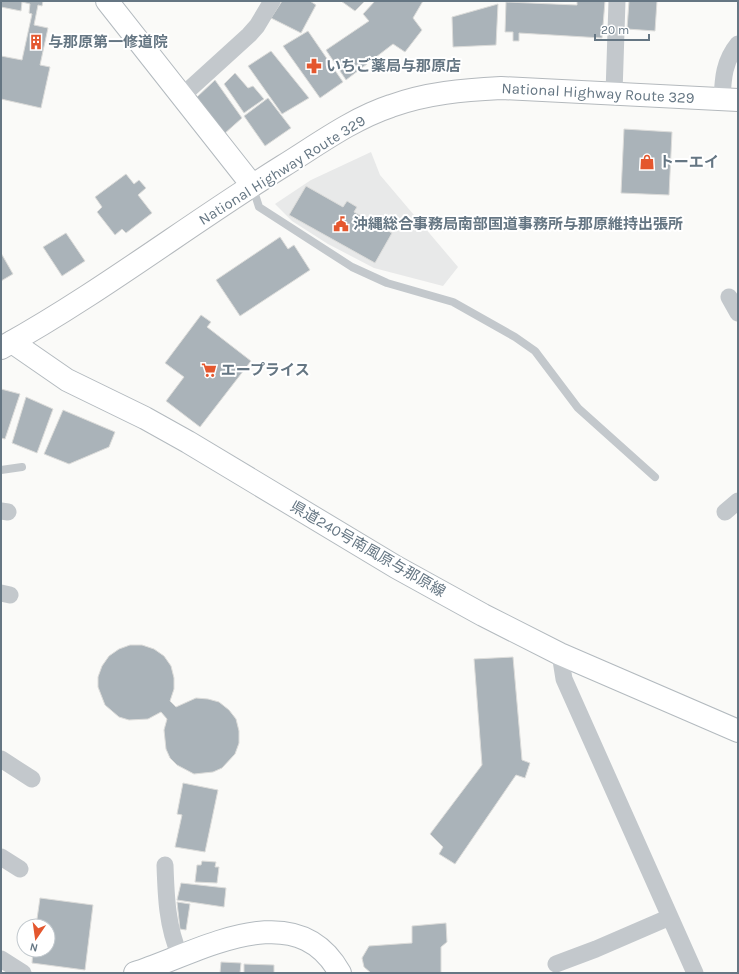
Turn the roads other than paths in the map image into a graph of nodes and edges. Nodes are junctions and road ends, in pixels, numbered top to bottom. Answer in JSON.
{"nodes":[{"id":1,"x":107,"y":1,"type":"edge"},
{"id":2,"x":272,"y":1,"type":"edge"},
{"id":3,"x":617,"y":1,"type":"edge"},
{"id":4,"x":738,"y":44,"type":"edge"},
{"id":5,"x":614,"y":93,"type":"junction"},
{"id":6,"x":183,"y":95,"type":"junction"},
{"id":7,"x":730,"y":100,"type":"edge"},
{"id":8,"x":252,"y":185,"type":"junction"},
{"id":9,"x":729,"y":297,"type":"dead end"},
{"id":10,"x":738,"y":313,"type":"edge"},
{"id":11,"x":6,"y":345,"type":"edge"},
{"id":12,"x":22,"y":467,"type":"dead end"},
{"id":13,"x":1,"y":470,"type":"edge"},
{"id":14,"x":655,"y":477,"type":"dead end"},
{"id":15,"x":738,"y":502,"type":"edge"},
{"id":16,"x":725,"y":512,"type":"dead end"},
{"id":17,"x":560,"y":654,"type":"junction"},
{"id":18,"x":738,"y":731,"type":"edge"},
{"id":19,"x":1,"y":759,"type":"edge"},
{"id":20,"x":32,"y":779,"type":"dead end"},
{"id":21,"x":1,"y":857,"type":"edge"},
{"id":22,"x":165,"y":865,"type":"dead end"},
{"id":23,"x":20,"y":869,"type":"dead end"},
{"id":24,"x":670,"y":917,"type":"junction"},
{"id":25,"x":180,"y":956,"type":"junction"},
{"id":26,"x":1,"y":959,"type":"edge"},
{"id":27,"x":556,"y":964,"type":"dead end"},
{"id":28,"x":145,"y":971,"type":"edge"},
{"id":29,"x":23,"y":973,"type":"edge"},
{"id":30,"x":340,"y":973,"type":"edge"},
{"id":31,"x":694,"y":973,"type":"edge"}],
"edges":[{"from":1,"to":6,"type":"main road"},
{"from":2,"to":6,"type":"street"},
{"from":3,"to":5,"type":"street"},
{"from":4,"to":7,"type":"street"},
{"from":5,"to":7,"type":"main road","name":"National Highway Route 329"},
{"from":5,"to":8,"type":"main road","name":"National Highway Route 329"},
{"from":6,"to":8,"type":"main road"},
{"from":8,"to":11,"type":"main road","name":"National Highway Route 329"},
{"from":8,"to":14,"type":"lane"},
{"from":9,"to":10,"type":"street"},
{"from":11,"to":17,"type":"main road","name":"県道240号南風原与那原線"},
{"from":12,"to":13,"type":"lane"},
{"from":15,"to":16,"type":"street"},
{"from":17,"to":18,"type":"main road","name":"県道240号南風原与那原線"},
{"from":17,"to":24,"type":"street"},
{"from":19,"to":20,"type":"street"},
{"from":21,"to":23,"type":"street"},
{"from":22,"to":25,"type":"street"},
{"from":24,"to":27,"type":"street"},
{"from":24,"to":31,"type":"street"},
{"from":25,"to":28,"type":"main road"},
{"from":25,"to":30,"type":"main road"},
{"from":26,"to":29,"type":"street"}]}
